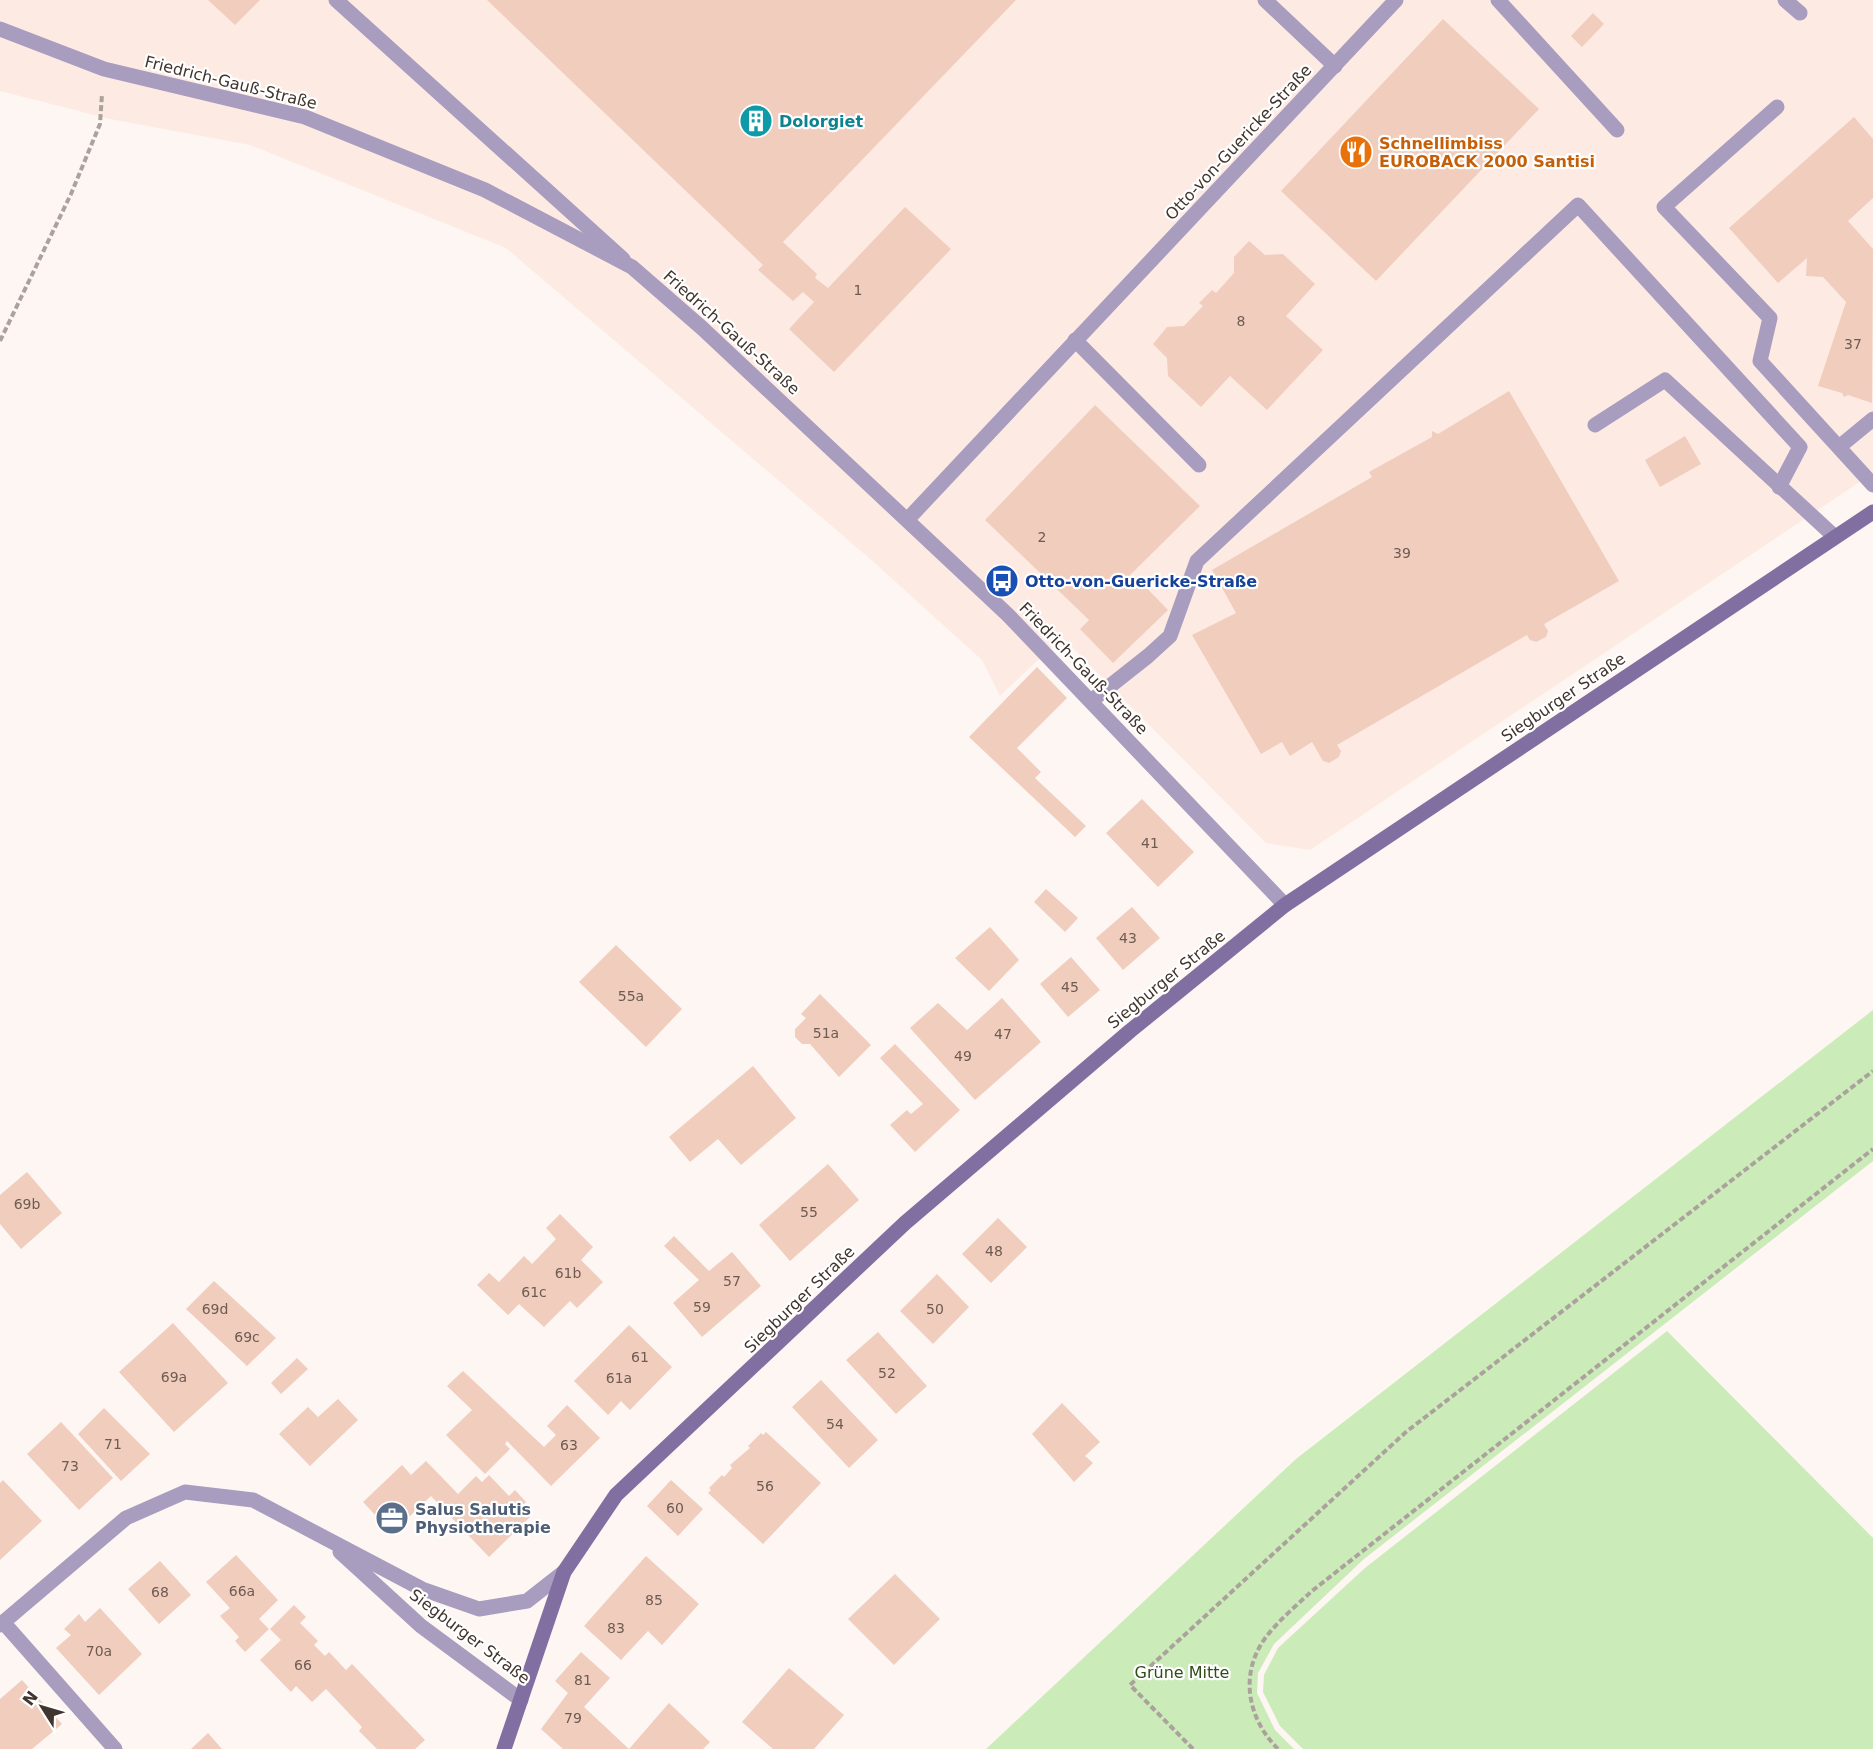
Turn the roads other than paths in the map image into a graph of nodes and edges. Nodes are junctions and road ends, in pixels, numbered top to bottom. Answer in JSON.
{"nodes":[{"id":1,"x":336,"y":0,"type":"edge"},
{"id":2,"x":1265,"y":0,"type":"edge"},
{"id":3,"x":1396,"y":0,"type":"edge"},
{"id":4,"x":1498,"y":0,"type":"edge"},
{"id":5,"x":1785,"y":0,"type":"edge"},
{"id":6,"x":1800,"y":13,"type":"dead end"},
{"id":7,"x":0,"y":29,"type":"edge"},
{"id":8,"x":1335,"y":66,"type":"junction"},
{"id":9,"x":1777,"y":107,"type":"dead end"},
{"id":10,"x":1617,"y":130,"type":"dead end"},
{"id":11,"x":632,"y":267,"type":"junction"},
{"id":12,"x":1076,"y":340,"type":"junction"},
{"id":13,"x":1873,"y":419,"type":"edge"},
{"id":14,"x":1596,"y":425,"type":"dead end"},
{"id":15,"x":1839,"y":447,"type":"junction"},
{"id":16,"x":1199,"y":465,"type":"dead end"},
{"id":17,"x":1873,"y":485,"type":"edge"},
{"id":18,"x":1779,"y":486,"type":"junction"},
{"id":19,"x":1873,"y":512,"type":"edge"},
{"id":20,"x":908,"y":519,"type":"junction"},
{"id":21,"x":1835,"y":537,"type":"junction"},
{"id":22,"x":1091,"y":701,"type":"junction"},
{"id":23,"x":1285,"y":905,"type":"junction"},
{"id":24,"x":325,"y":1538,"type":"junction"},
{"id":25,"x":564,"y":1572,"type":"junction"},
{"id":26,"x":2,"y":1623,"type":"edge"},
{"id":27,"x":521,"y":1700,"type":"junction"},
{"id":28,"x":115,"y":1749,"type":"edge"},
{"id":29,"x":504,"y":1749,"type":"edge"}],
"edges":[{"from":1,"to":11,"type":"street"},
{"from":2,"to":8,"type":"street"},
{"from":3,"to":8,"type":"street","name":"Otto-von-Guericke-Straße"},
{"from":4,"to":10,"type":"street"},
{"from":5,"to":6,"type":"street"},
{"from":7,"to":11,"type":"street","name":"Friedrich-Gauß-Straße"},
{"from":8,"to":12,"type":"street","name":"Otto-von-Guericke-Straße"},
{"from":9,"to":15,"type":"street"},
{"from":11,"to":20,"type":"street","name":"Friedrich-Gauß-Straße"},
{"from":12,"to":16,"type":"street"},
{"from":12,"to":20,"type":"street","name":"Otto-von-Guericke-Straße"},
{"from":13,"to":15,"type":"street"},
{"from":14,"to":18,"type":"street"},
{"from":15,"to":17,"type":"street"},
{"from":18,"to":21,"type":"street"},
{"from":18,"to":22,"type":"street"},
{"from":19,"to":21,"type":"street","name":"Siegburger Straße"},
{"from":20,"to":22,"type":"street","name":"Friedrich-Gauß-Straße"},
{"from":21,"to":23,"type":"street","name":"Siegburger Straße"},
{"from":22,"to":23,"type":"street","name":"Friedrich-Gauß-Straße"},
{"from":23,"to":25,"type":"street","name":"Siegburger Straße"},
{"from":24,"to":25,"type":"street","name":"Siegburger Straße"},
{"from":24,"to":26,"type":"street","name":"Siegburger Straße"},
{"from":24,"to":27,"type":"street","name":"Siegburger Straße"},
{"from":25,"to":27,"type":"street","name":"Siegburger Straße"},
{"from":26,"to":28,"type":"street","name":"Siegburger Straße"},
{"from":27,"to":29,"type":"street"}]}
